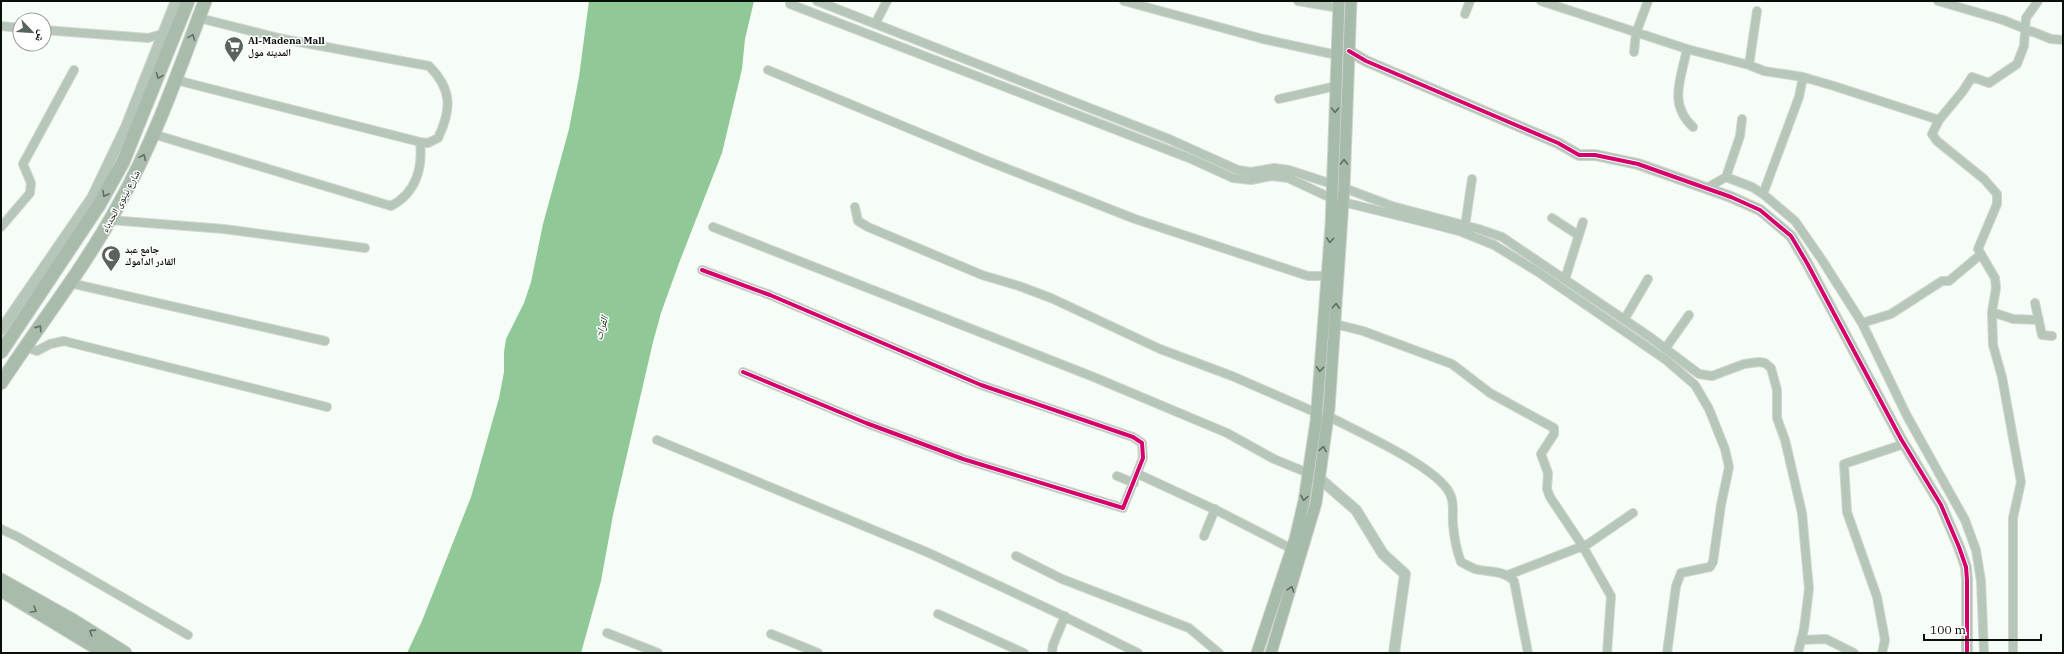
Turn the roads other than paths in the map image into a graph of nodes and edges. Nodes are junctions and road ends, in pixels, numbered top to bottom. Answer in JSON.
{"nodes":[{"id":1,"x":176,"y":1,"type":"edge"},
{"id":2,"x":188,"y":1,"type":"edge"},
{"id":3,"x":206,"y":1,"type":"edge"},
{"id":4,"x":817,"y":1,"type":"edge"},
{"id":5,"x":887,"y":1,"type":"edge"},
{"id":6,"x":1124,"y":1,"type":"edge"},
{"id":7,"x":1298,"y":1,"type":"edge"},
{"id":8,"x":1352,"y":1,"type":"edge"},
{"id":9,"x":1470,"y":1,"type":"edge"},
{"id":10,"x":1541,"y":1,"type":"edge"},
{"id":11,"x":1648,"y":1,"type":"edge"},
{"id":12,"x":1938,"y":1,"type":"edge"},
{"id":13,"x":2038,"y":1,"type":"edge"},
{"id":14,"x":1950,"y":2,"type":"edge"},
{"id":15,"x":790,"y":4,"type":"dead end"},
{"id":16,"x":1339,"y":4,"type":"edge"},
{"id":17,"x":1757,"y":11,"type":"dead end"},
{"id":18,"x":1465,"y":14,"type":"dead end"},
{"id":19,"x":199,"y":18,"type":"junction"},
{"id":20,"x":876,"y":24,"type":"junction"},
{"id":21,"x":1,"y":26,"type":"edge"},
{"id":22,"x":12,"y":27,"type":"edge"},
{"id":23,"x":2026,"y":29,"type":"junction"},
{"id":24,"x":52,"y":31,"type":"edge"},
{"id":25,"x":1636,"y":33,"type":"junction"},
{"id":26,"x":162,"y":34,"type":"junction"},
{"id":27,"x":2063,"y":40,"type":"edge"},
{"id":28,"x":1687,"y":49,"type":"junction"},
{"id":29,"x":1349,"y":52,"type":"junction"},
{"id":30,"x":1634,"y":52,"type":"dead end"},
{"id":31,"x":1337,"y":55,"type":"junction"},
{"id":32,"x":1749,"y":65,"type":"junction"},
{"id":33,"x":74,"y":70,"type":"dead end"},
{"id":34,"x":768,"y":70,"type":"dead end"},
{"id":35,"x":1803,"y":77,"type":"junction"},
{"id":36,"x":176,"y":80,"type":"junction"},
{"id":37,"x":1336,"y":86,"type":"junction"},
{"id":38,"x":1279,"y":99,"type":"dead end"},
{"id":39,"x":1742,"y":119,"type":"dead end"},
{"id":40,"x":1939,"y":120,"type":"junction"},
{"id":41,"x":1693,"y":127,"type":"dead end"},
{"id":42,"x":153,"y":134,"type":"junction"},
{"id":43,"x":420,"y":142,"type":"junction"},
{"id":44,"x":1726,"y":177,"type":"junction"},
{"id":45,"x":1472,"y":179,"type":"dead end"},
{"id":46,"x":1332,"y":184,"type":"junction"},
{"id":47,"x":1344,"y":188,"type":"junction"},
{"id":48,"x":1707,"y":188,"type":"junction"},
{"id":49,"x":1763,"y":194,"type":"junction"},
{"id":50,"x":1332,"y":198,"type":"junction"},
{"id":51,"x":1343,"y":202,"type":"junction"},
{"id":52,"x":855,"y":207,"type":"dead end"},
{"id":53,"x":1552,"y":218,"type":"dead end"},
{"id":54,"x":110,"y":220,"type":"junction"},
{"id":55,"x":1582,"y":222,"type":"dead end"},
{"id":56,"x":1465,"y":226,"type":"junction"},
{"id":57,"x":1,"y":227,"type":"edge"},
{"id":58,"x":713,"y":227,"type":"dead end"},
{"id":59,"x":1578,"y":235,"type":"junction"},
{"id":60,"x":364,"y":248,"type":"dead end"},
{"id":61,"x":1980,"y":255,"type":"junction"},
{"id":62,"x":702,"y":270,"type":"dead end"},
{"id":63,"x":1565,"y":279,"type":"junction"},
{"id":64,"x":1648,"y":279,"type":"dead end"},
{"id":65,"x":1330,"y":283,"type":"junction"},
{"id":66,"x":70,"y":284,"type":"junction"},
{"id":67,"x":2036,"y":303,"type":"dead end"},
{"id":68,"x":1992,"y":312,"type":"junction"},
{"id":69,"x":1689,"y":315,"type":"dead end"},
{"id":70,"x":1624,"y":320,"type":"junction"},
{"id":71,"x":2039,"y":320,"type":"junction"},
{"id":72,"x":1862,"y":323,"type":"junction"},
{"id":73,"x":1335,"y":324,"type":"junction"},
{"id":74,"x":1,"y":330,"type":"edge"},
{"id":75,"x":2052,"y":336,"type":"dead end"},
{"id":76,"x":325,"y":341,"type":"dead end"},
{"id":77,"x":26,"y":347,"type":"junction"},
{"id":78,"x":1665,"y":349,"type":"junction"},
{"id":79,"x":1,"y":352,"type":"edge"},
{"id":80,"x":743,"y":372,"type":"dead end"},
{"id":81,"x":1,"y":383,"type":"edge"},
{"id":82,"x":327,"y":407,"type":"dead end"},
{"id":83,"x":1317,"y":413,"type":"junction"},
{"id":84,"x":1328,"y":416,"type":"junction"},
{"id":85,"x":657,"y":440,"type":"dead end"},
{"id":86,"x":1904,"y":444,"type":"junction"},
{"id":87,"x":1138,"y":474,"type":"junction"},
{"id":88,"x":1308,"y":474,"type":"junction"},
{"id":89,"x":1117,"y":476,"type":"dead end"},
{"id":90,"x":1319,"y":478,"type":"junction"},
{"id":91,"x":1134,"y":483,"type":"junction"},
{"id":92,"x":1215,"y":509,"type":"junction"},
{"id":93,"x":1633,"y":513,"type":"dead end"},
{"id":94,"x":1,"y":529,"type":"edge"},
{"id":95,"x":1204,"y":536,"type":"dead end"},
{"id":96,"x":1582,"y":545,"type":"junction"},
{"id":97,"x":1292,"y":549,"type":"junction"},
{"id":98,"x":1016,"y":556,"type":"dead end"},
{"id":99,"x":1508,"y":575,"type":"junction"},
{"id":100,"x":3,"y":583,"type":"edge"},
{"id":101,"x":1270,"y":613,"type":"junction"},
{"id":102,"x":938,"y":614,"type":"dead end"},
{"id":103,"x":1064,"y":616,"type":"junction"},
{"id":104,"x":1282,"y":616,"type":"junction"},
{"id":105,"x":607,"y":633,"type":"dead end"},
{"id":106,"x":771,"y":634,"type":"dead end"},
{"id":107,"x":188,"y":635,"type":"dead end"},
{"id":108,"x":1801,"y":640,"type":"junction"},
{"id":109,"x":105,"y":653,"type":"edge"},
{"id":110,"x":125,"y":653,"type":"edge"},
{"id":111,"x":658,"y":653,"type":"edge"},
{"id":112,"x":818,"y":653,"type":"edge"},
{"id":113,"x":1024,"y":653,"type":"edge"},
{"id":114,"x":1052,"y":653,"type":"edge"},
{"id":115,"x":1138,"y":653,"type":"edge"},
{"id":116,"x":1219,"y":653,"type":"edge"},
{"id":117,"x":1257,"y":653,"type":"edge"},
{"id":118,"x":1271,"y":653,"type":"edge"},
{"id":119,"x":1394,"y":653,"type":"edge"},
{"id":120,"x":1528,"y":653,"type":"edge"},
{"id":121,"x":1607,"y":653,"type":"edge"},
{"id":122,"x":1667,"y":653,"type":"edge"},
{"id":123,"x":1798,"y":653,"type":"edge"},
{"id":124,"x":1854,"y":653,"type":"edge"},
{"id":125,"x":1882,"y":653,"type":"edge"},
{"id":126,"x":1967,"y":653,"type":"edge"},
{"id":127,"x":1984,"y":653,"type":"edge"},
{"id":128,"x":2013,"y":653,"type":"edge"}],
"edges":[{"from":1,"to":26,"type":"street"},
{"from":2,"to":79,"type":"main road","name":"شارع نينوى الحدباء","one_way":true},
{"from":3,"to":19,"type":"main road","name":"شارع نينوى الحدباء"},
{"from":4,"to":20,"type":"street"},
{"from":5,"to":20,"type":"street"},
{"from":6,"to":31,"type":"street"},
{"from":7,"to":16,"type":"street"},
{"from":8,"to":29,"type":"main road"},
{"from":9,"to":18,"type":"street"},
{"from":10,"to":25,"type":"street"},
{"from":11,"to":25,"type":"street"},
{"from":12,"to":14,"type":"street"},
{"from":13,"to":23,"type":"street"},
{"from":14,"to":23,"type":"street"},
{"from":15,"to":50,"type":"street"},
{"from":16,"to":31,"type":"main road"},
{"from":17,"to":32,"type":"street"},
{"from":36,"to":19,"type":"main road","name":"شارع نينوى الحدباء","one_way":true},
{"from":19,"to":43,"type":"street"},
{"from":20,"to":46,"type":"street"},
{"from":21,"to":22,"type":"street"},
{"from":23,"to":27,"type":"street"},
{"from":23,"to":40,"type":"street"},
{"from":24,"to":26,"type":"street"},
{"from":25,"to":28,"type":"street"},
{"from":25,"to":30,"type":"street"},
{"from":26,"to":74,"type":"street"},
{"from":28,"to":32,"type":"street"},
{"from":28,"to":41,"type":"street"},
{"from":47,"to":29,"type":"main road","one_way":true},
{"from":29,"to":48,"type":"street"},
{"from":31,"to":37,"type":"main road"},
{"from":32,"to":35,"type":"street"},
{"from":33,"to":57,"type":"street"},
{"from":34,"to":65,"type":"street"},
{"from":35,"to":40,"type":"street"},
{"from":35,"to":49,"type":"street"},
{"from":36,"to":42,"type":"main road","name":"شارع نينوى الحدباء"},
{"from":36,"to":43,"type":"street"},
{"from":37,"to":38,"type":"street"},
{"from":37,"to":46,"type":"main road","one_way":true},
{"from":39,"to":44,"type":"street"},
{"from":40,"to":61,"type":"street"},
{"from":42,"to":43,"type":"street"},
{"from":54,"to":42,"type":"main road","name":"شارع نينوى الحدباء","one_way":true},
{"from":44,"to":48,"type":"street"},
{"from":44,"to":49,"type":"street"},
{"from":45,"to":56,"type":"street"},
{"from":46,"to":50,"type":"main road"},
{"from":47,"to":51,"type":"main road"},
{"from":47,"to":56,"type":"street"},
{"from":48,"to":86,"type":"street"},
{"from":49,"to":72,"type":"street"},
{"from":50,"to":65,"type":"main road","one_way":true},
{"from":51,"to":65,"type":"main road"},
{"from":51,"to":122,"type":"street"},
{"from":52,"to":83,"type":"street"},
{"from":53,"to":59,"type":"street"},
{"from":54,"to":60,"type":"street"},
{"from":54,"to":66,"type":"main road","name":"شارع نينوى الحدباء"},
{"from":55,"to":59,"type":"street"},
{"from":56,"to":63,"type":"street"},
{"from":58,"to":88,"type":"street"},
{"from":59,"to":63,"type":"street"},
{"from":61,"to":68,"type":"street"},
{"from":61,"to":72,"type":"street"},
{"from":62,"to":87,"type":"street"},
{"from":63,"to":70,"type":"street"},
{"from":64,"to":70,"type":"street"},
{"from":73,"to":65,"type":"main road","one_way":true},
{"from":65,"to":83,"type":"main road","one_way":true},
{"from":66,"to":76,"type":"street"},
{"from":77,"to":66,"type":"main road","name":"شارع نينوى الحدباء","one_way":true},
{"from":67,"to":71,"type":"street"},
{"from":68,"to":71,"type":"street"},
{"from":68,"to":128,"type":"street"},
{"from":69,"to":78,"type":"street"},
{"from":70,"to":78,"type":"street"},
{"from":71,"to":75,"type":"street"},
{"from":72,"to":127,"type":"street"},
{"from":73,"to":84,"type":"main road"},
{"from":73,"to":96,"type":"street"},
{"from":77,"to":81,"type":"main road","name":"شارع نينوى الحدباء"},
{"from":77,"to":82,"type":"street"},
{"from":78,"to":108,"type":"street"},
{"from":80,"to":91,"type":"street"},
{"from":83,"to":88,"type":"main road"},
{"from":90,"to":84,"type":"main road","one_way":true},
{"from":84,"to":99,"type":"street"},
{"from":85,"to":103,"type":"street"},
{"from":86,"to":125,"type":"street"},
{"from":86,"to":126,"type":"street"},
{"from":87,"to":91,"type":"street"},
{"from":87,"to":92,"type":"street"},
{"from":88,"to":97,"type":"main road","one_way":true},
{"from":89,"to":91,"type":"street"},
{"from":104,"to":90,"type":"main road","one_way":true},
{"from":90,"to":119,"type":"street"},
{"from":92,"to":95,"type":"street"},
{"from":92,"to":97,"type":"street"},
{"from":93,"to":96,"type":"street"},
{"from":94,"to":107,"type":"street"},
{"from":96,"to":99,"type":"street"},
{"from":96,"to":121,"type":"street"},
{"from":97,"to":101,"type":"main road"},
{"from":98,"to":116,"type":"street"},
{"from":99,"to":120,"type":"street"},
{"from":100,"to":109,"type":"main road","one_way":true},
{"from":110,"to":100,"type":"main road","one_way":true},
{"from":101,"to":104,"type":"main road"},
{"from":101,"to":117,"type":"main road"},
{"from":102,"to":113,"type":"street"},
{"from":103,"to":114,"type":"street"},
{"from":103,"to":115,"type":"street"},
{"from":104,"to":118,"type":"main road"},
{"from":105,"to":111,"type":"street"},
{"from":106,"to":112,"type":"street"},
{"from":108,"to":123,"type":"street"},
{"from":108,"to":124,"type":"street"}]}
